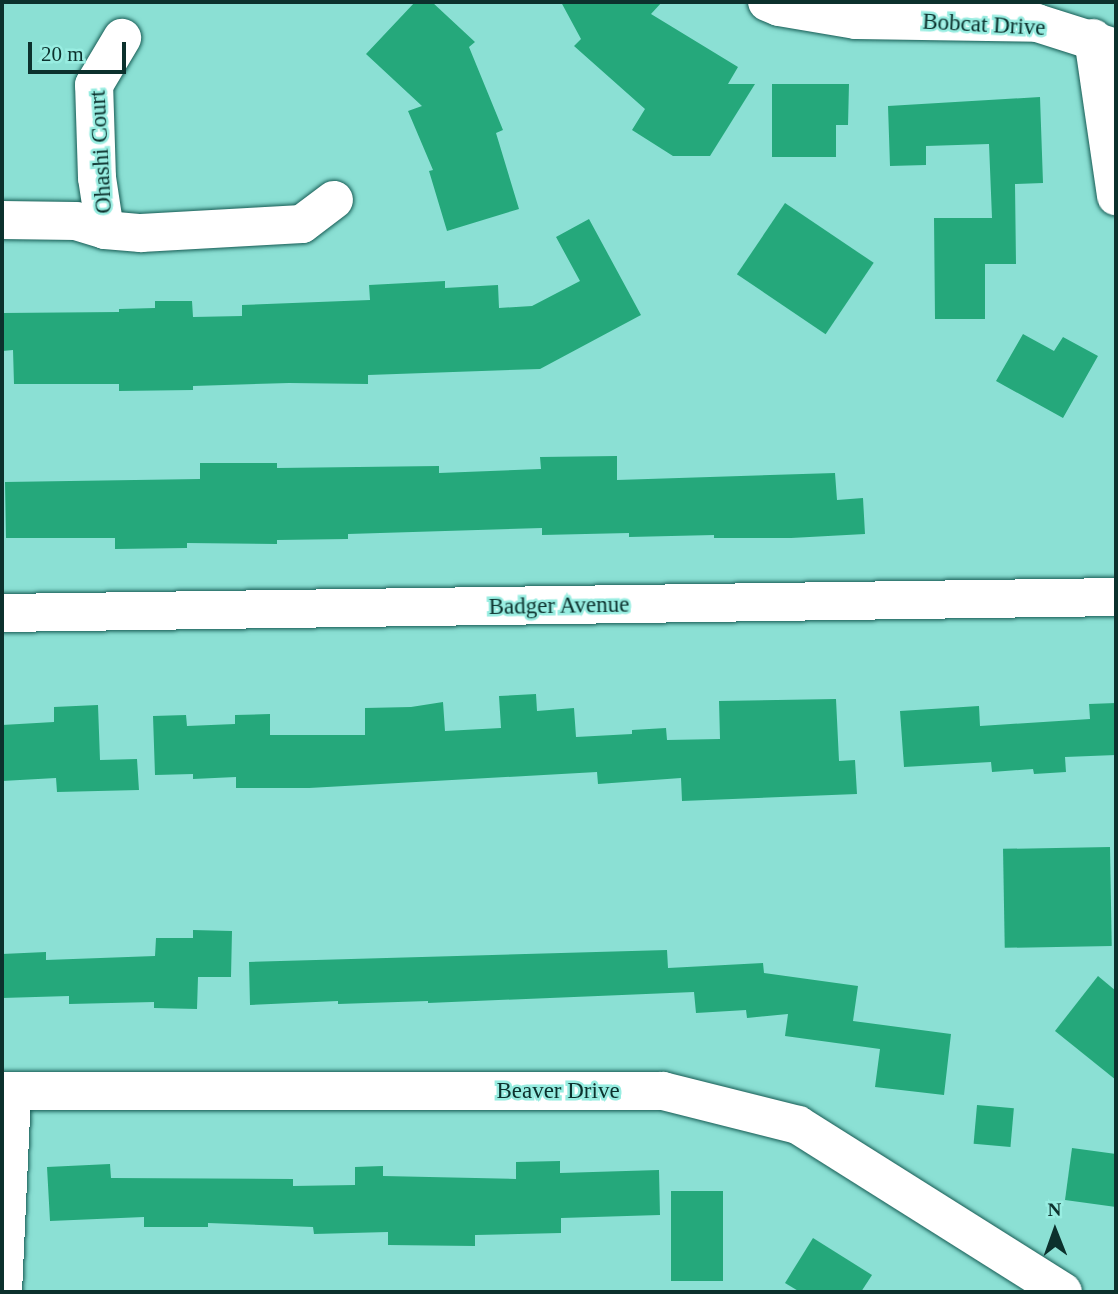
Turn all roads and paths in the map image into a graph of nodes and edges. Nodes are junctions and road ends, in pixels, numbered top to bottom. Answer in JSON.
{"nodes":[{"id":1,"x":768,"y":2,"type":"edge"},
{"id":2,"x":121,"y":38,"type":"dead end"},
{"id":3,"x":1105,"y":43,"type":"edge"},
{"id":4,"x":1116,"y":196,"type":"edge"},
{"id":5,"x":334,"y":200,"type":"dead end"},
{"id":6,"x":2,"y":220,"type":"edge"},
{"id":7,"x":105,"y":230,"type":"junction"},
{"id":8,"x":1116,"y":597,"type":"edge"},
{"id":9,"x":2,"y":612,"type":"edge"},
{"id":10,"x":7,"y":1091,"type":"edge"},
{"id":11,"x":3,"y":1292,"type":"edge"},
{"id":12,"x":1063,"y":1292,"type":"edge"}],
"edges":[{"from":1,"to":3,"type":"street","name":"Bobcat Drive"},
{"from":2,"to":7,"type":"street","name":"Ohashi Court"},
{"from":3,"to":4,"type":"street"},
{"from":5,"to":7,"type":"street"},
{"from":6,"to":7,"type":"street"},
{"from":8,"to":9,"type":"street","name":"Badger Avenue"},
{"from":10,"to":11,"type":"street"},
{"from":10,"to":12,"type":"street","name":"Beaver Drive"}]}
